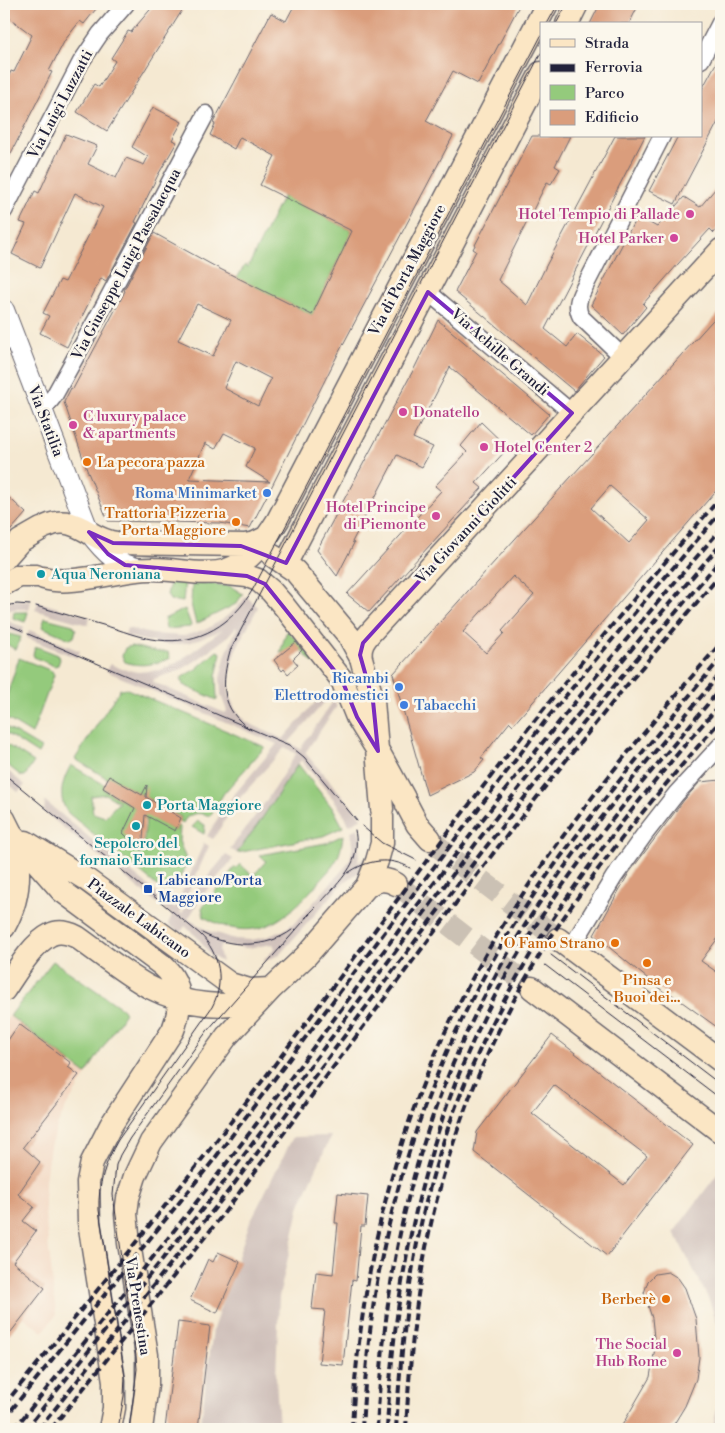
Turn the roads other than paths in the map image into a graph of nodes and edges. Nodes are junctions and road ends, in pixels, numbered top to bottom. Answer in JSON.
{"nodes":[{"id":1,"x":126,"y":4,"type":"edge"},
{"id":2,"x":547,"y":4,"type":"edge"},
{"id":3,"x":577,"y":4,"type":"edge"},
{"id":4,"x":721,"y":21,"type":"edge"},
{"id":5,"x":568,"y":22,"type":"edge"},
{"id":6,"x":702,"y":58,"type":"edge"},
{"id":7,"x":540,"y":75,"type":"edge"},
{"id":8,"x":206,"y":114,"type":"dead end"},
{"id":9,"x":661,"y":138,"type":"edge"},
{"id":10,"x":4,"y":211,"type":"edge"},
{"id":11,"x":721,"y":250,"type":"edge"},
{"id":12,"x":428,"y":292,"type":"junction"},
{"id":13,"x":4,"y":310,"type":"edge"},
{"id":14,"x":623,"y":357,"type":"junction"},
{"id":15,"x":42,"y":411,"type":"junction"},
{"id":16,"x":572,"y":413,"type":"junction"},
{"id":17,"x":89,"y":532,"type":"junction"},
{"id":18,"x":255,"y":544,"type":"junction"},
{"id":19,"x":4,"y":559,"type":"edge"},
{"id":20,"x":286,"y":563,"type":"junction"},
{"id":21,"x":145,"y":569,"type":"junction"},
{"id":22,"x":212,"y":573,"type":"junction"},
{"id":23,"x":4,"y":584,"type":"edge"},
{"id":24,"x":361,"y":658,"type":"junction"},
{"id":25,"x":720,"y":750,"type":"edge"},
{"id":26,"x":378,"y":751,"type":"junction"},
{"id":27,"x":6,"y":827,"type":"edge"},
{"id":28,"x":430,"y":839,"type":"tunnel mouth"},
{"id":29,"x":396,"y":884,"type":"tunnel mouth"},
{"id":30,"x":367,"y":886,"type":"junction"},
{"id":31,"x":4,"y":927,"type":"edge"},
{"id":32,"x":564,"y":943,"type":"joint"},
{"id":33,"x":532,"y":988,"type":"tunnel mouth"},
{"id":34,"x":4,"y":990,"type":"edge"},
{"id":35,"x":271,"y":990,"type":"junction"},
{"id":36,"x":180,"y":999,"type":"junction"},
{"id":37,"x":721,"y":1061,"type":"edge"},
{"id":38,"x":721,"y":1132,"type":"edge"},
{"id":39,"x":110,"y":1429,"type":"edge"},
{"id":40,"x":141,"y":1429,"type":"edge"}],
"edges":[{"from":1,"to":10,"type":"street","name":"Via Luigi Luzzatti"},
{"from":2,"to":18,"type":"main road","name":"Via di Porta Maggiore"},
{"from":3,"to":5,"type":"main road"},
{"from":4,"to":6,"type":"street"},
{"from":7,"to":12,"type":"main road","name":"Via di Porta Maggiore"},
{"from":8,"to":15,"type":"street","name":"Via Giuseppe Luigi Passalacqua"},
{"from":9,"to":14,"type":"street"},
{"from":11,"to":14,"type":"main road","name":"Via Giovanni Giolitti"},
{"from":12,"to":16,"type":"street","name":"Via Achille Grandi"},
{"from":12,"to":20,"type":"main road","name":"Via di Porta Maggiore"},
{"from":13,"to":15,"type":"street","name":"Via Statilia"},
{"from":14,"to":16,"type":"main road","name":"Via Giovanni Giolitti"},
{"from":15,"to":17,"type":"street","name":"Via Statilia"},
{"from":16,"to":24,"type":"main road","name":"Via Giovanni Giolitti"},
{"from":17,"to":18,"type":"main road"},
{"from":17,"to":19,"type":"main road"},
{"from":17,"to":21,"type":"street","name":"Via Statilia"},
{"from":18,"to":20,"type":"main road"},
{"from":18,"to":22,"type":"main road"},
{"from":20,"to":24,"type":"main road"},
{"from":21,"to":22,"type":"main road"},
{"from":21,"to":23,"type":"main road"},
{"from":22,"to":26,"type":"main road"},
{"from":24,"to":26,"type":"main road"},
{"from":25,"to":32,"type":"street"},
{"from":26,"to":28,"type":"main road"},
{"from":26,"to":30,"type":"main road"},
{"from":27,"to":31,"type":"main road"},
{"from":27,"to":35,"type":"main road","name":"Piazzale Labicano"},
{"from":27,"to":36,"type":"main road","name":"Piazzale Labicano"},
{"from":29,"to":30,"type":"main road"},
{"from":30,"to":35,"type":"main road"},
{"from":32,"to":37,"type":"main road"},
{"from":33,"to":38,"type":"main road"},
{"from":34,"to":36,"type":"main road"},
{"from":35,"to":36,"type":"main road"},
{"from":35,"to":40,"type":"main road","name":"Via Prenestina"},
{"from":36,"to":39,"type":"main road"}]}
